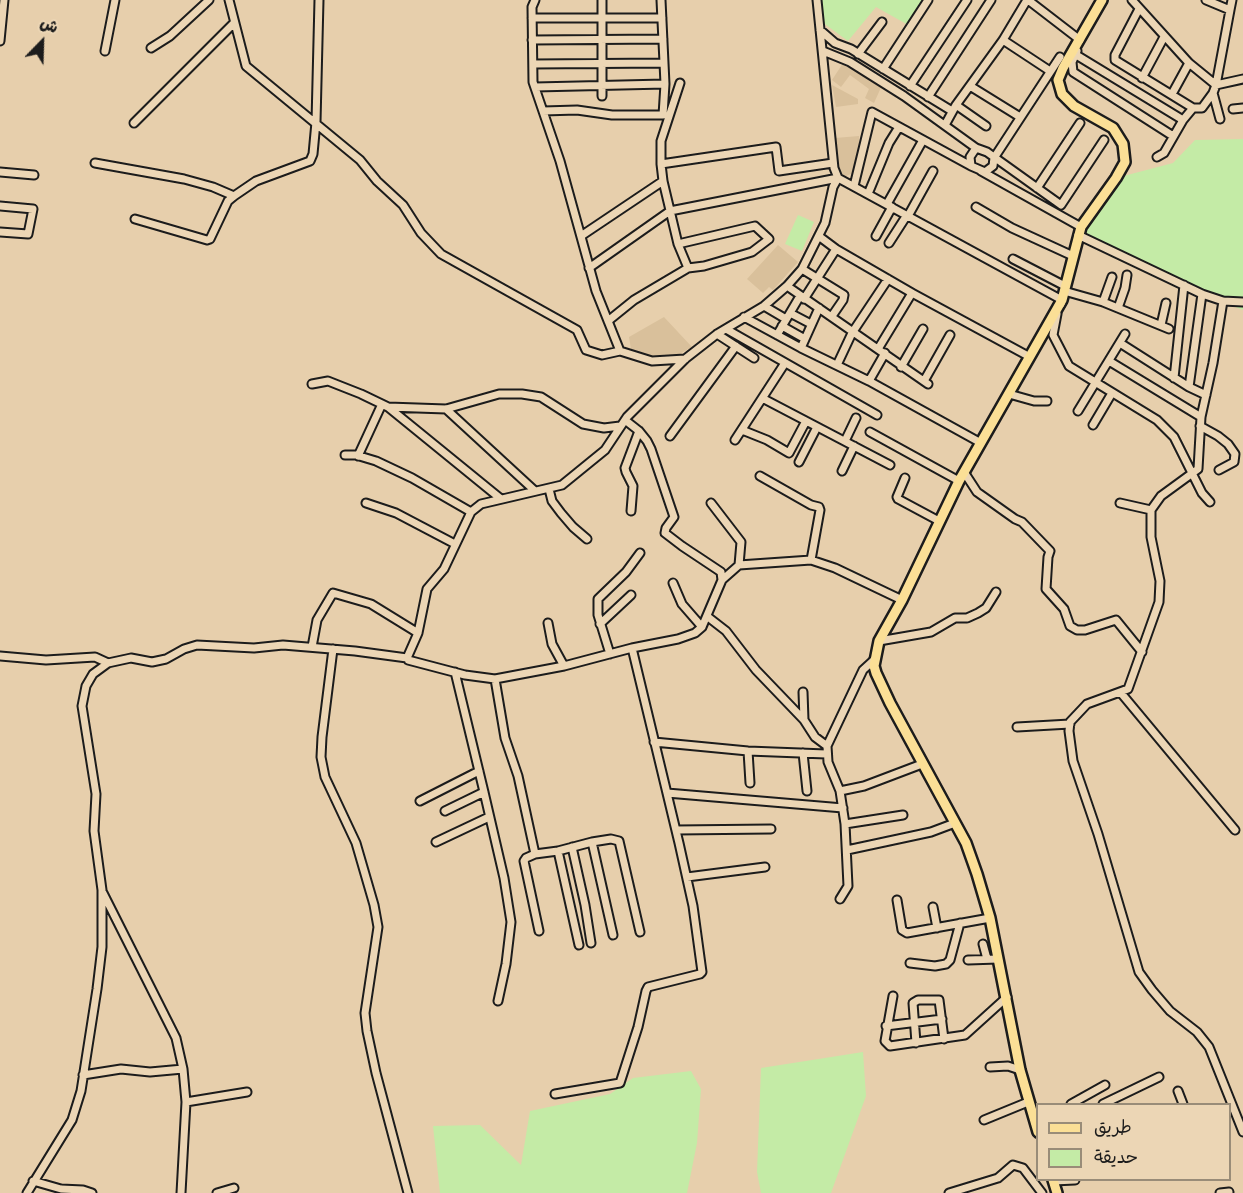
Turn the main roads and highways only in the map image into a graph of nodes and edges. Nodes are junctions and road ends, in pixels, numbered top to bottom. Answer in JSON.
{"nodes":[{"id":1,"x":1102,"y":0,"type":"edge"},
{"id":2,"x":1032,"y":1106,"type":"edge"},
{"id":3,"x":1036,"y":1123,"type":"edge"}],
"edges":[{"from":1,"to":2,"type":"main road"},
{"from":2,"to":3,"type":"main road"}]}
